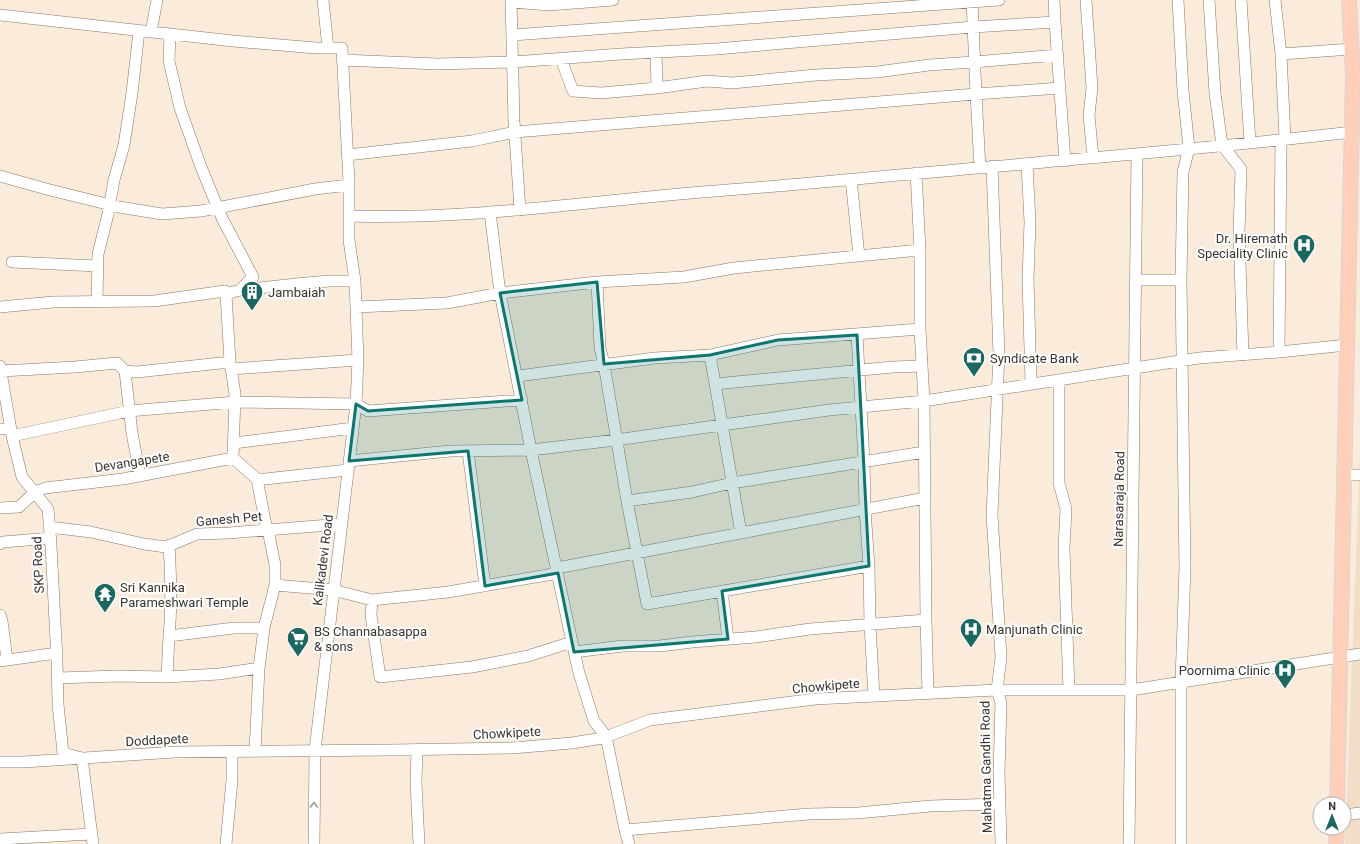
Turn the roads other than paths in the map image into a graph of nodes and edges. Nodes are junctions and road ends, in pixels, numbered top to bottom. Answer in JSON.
{"nodes":[{"id":1,"x":157,"y":0,"type":"edge"},
{"id":2,"x":324,"y":0,"type":"edge"},
{"id":3,"x":613,"y":0,"type":"edge"},
{"id":4,"x":999,"y":0,"type":"edge"},
{"id":5,"x":1054,"y":0,"type":"edge"},
{"id":6,"x":1086,"y":0,"type":"edge"},
{"id":7,"x":1178,"y":0,"type":"edge"},
{"id":8,"x":1209,"y":0,"type":"edge"},
{"id":9,"x":1241,"y":0,"type":"edge"},
{"id":10,"x":1275,"y":0,"type":"edge"},
{"id":11,"x":1349,"y":0,"type":"edge"},
{"id":12,"x":511,"y":1,"type":"edge"},
{"id":13,"x":972,"y":1,"type":"edge"},
{"id":14,"x":568,"y":2,"type":"edge"},
{"id":15,"x":0,"y":15,"type":"edge"},
{"id":16,"x":1055,"y":22,"type":"junction"},
{"id":17,"x":973,"y":27,"type":"junction"},
{"id":18,"x":139,"y":31,"type":"junction"},
{"id":19,"x":151,"y":32,"type":"junction"},
{"id":20,"x":170,"y":34,"type":"junction"},
{"id":21,"x":512,"y":35,"type":"junction"},
{"id":22,"x":328,"y":48,"type":"junction"},
{"id":23,"x":1352,"y":50,"type":"junction"},
{"id":24,"x":656,"y":52,"type":"junction"},
{"id":25,"x":1281,"y":54,"type":"junction"},
{"id":26,"x":1058,"y":55,"type":"junction"},
{"id":27,"x":561,"y":58,"type":"junction"},
{"id":28,"x":342,"y":60,"type":"junction"},
{"id":29,"x":513,"y":62,"type":"junction"},
{"id":30,"x":974,"y":62,"type":"junction"},
{"id":31,"x":1357,"y":72,"type":"edge"},
{"id":32,"x":657,"y":88,"type":"junction"},
{"id":33,"x":1060,"y":88,"type":"junction"},
{"id":34,"x":976,"y":94,"type":"junction"},
{"id":35,"x":1356,"y":114,"type":"edge"},
{"id":36,"x":515,"y":132,"type":"junction"},
{"id":37,"x":1352,"y":132,"type":"junction"},
{"id":38,"x":1283,"y":140,"type":"junction"},
{"id":39,"x":1250,"y":143,"type":"junction"},
{"id":40,"x":1222,"y":145,"type":"junction"},
{"id":41,"x":1189,"y":148,"type":"junction"},
{"id":42,"x":1137,"y":154,"type":"junction"},
{"id":43,"x":347,"y":155,"type":"junction"},
{"id":44,"x":1093,"y":158,"type":"junction"},
{"id":45,"x":1065,"y":161,"type":"junction"},
{"id":46,"x":1027,"y":164,"type":"junction"},
{"id":47,"x":992,"y":166,"type":"junction"},
{"id":48,"x":980,"y":168,"type":"junction"},
{"id":49,"x":916,"y":173,"type":"junction"},
{"id":50,"x":0,"y":176,"type":"edge"},
{"id":51,"x":1356,"y":177,"type":"edge"},
{"id":52,"x":851,"y":179,"type":"junction"},
{"id":53,"x":349,"y":185,"type":"junction"},
{"id":54,"x":110,"y":205,"type":"junction"},
{"id":55,"x":218,"y":207,"type":"junction"},
{"id":56,"x":520,"y":210,"type":"junction"},
{"id":57,"x":490,"y":212,"type":"junction"},
{"id":58,"x":349,"y":216,"type":"junction"},
{"id":59,"x":920,"y":250,"type":"junction"},
{"id":60,"x":858,"y":256,"type":"junction"},
{"id":61,"x":12,"y":262,"type":"dead end"},
{"id":62,"x":97,"y":266,"type":"junction"},
{"id":63,"x":1136,"y":280,"type":"junction"},
{"id":64,"x":1181,"y":280,"type":"junction"},
{"id":65,"x":356,"y":281,"type":"junction"},
{"id":66,"x":597,"y":282,"type":"junction"},
{"id":67,"x":240,"y":290,"type":"junction"},
{"id":68,"x":226,"y":294,"type":"junction"},
{"id":69,"x":500,"y":294,"type":"junction"},
{"id":70,"x":96,"y":302,"type":"junction"},
{"id":71,"x":0,"y":307,"type":"edge"},
{"id":72,"x":356,"y":308,"type":"junction"},
{"id":73,"x":920,"y":329,"type":"junction"},
{"id":74,"x":857,"y":334,"type":"junction"},
{"id":75,"x":1347,"y":345,"type":"junction"},
{"id":76,"x":1279,"y":352,"type":"junction"},
{"id":77,"x":710,"y":355,"type":"junction"},
{"id":78,"x":1243,"y":355,"type":"junction"},
{"id":79,"x":358,"y":360,"type":"junction"},
{"id":80,"x":1182,"y":360,"type":"junction"},
{"id":81,"x":604,"y":364,"type":"junction"},
{"id":82,"x":231,"y":365,"type":"junction"},
{"id":83,"x":922,"y":366,"type":"junction"},
{"id":84,"x":1135,"y":367,"type":"junction"},
{"id":85,"x":0,"y":369,"type":"edge"},
{"id":86,"x":859,"y":370,"type":"junction"},
{"id":87,"x":125,"y":371,"type":"junction"},
{"id":88,"x":518,"y":376,"type":"junction"},
{"id":89,"x":1059,"y":380,"type":"junction"},
{"id":90,"x":715,"y":384,"type":"junction"},
{"id":91,"x":1031,"y":384,"type":"junction"},
{"id":92,"x":997,"y":390,"type":"junction"},
{"id":93,"x":522,"y":400,"type":"junction"},
{"id":94,"x":924,"y":401,"type":"junction"},
{"id":95,"x":235,"y":402,"type":"junction"},
{"id":96,"x":356,"y":404,"type":"junction"},
{"id":97,"x":861,"y":407,"type":"junction"},
{"id":98,"x":130,"y":411,"type":"junction"},
{"id":99,"x":722,"y":426,"type":"junction"},
{"id":100,"x":353,"y":428,"type":"junction"},
{"id":101,"x":7,"y":431,"type":"edge"},
{"id":102,"x":616,"y":440,"type":"junction"},
{"id":103,"x":234,"y":443,"type":"junction"},
{"id":104,"x":531,"y":450,"type":"junction"},
{"id":105,"x":468,"y":451,"type":"junction"},
{"id":106,"x":924,"y":452,"type":"junction"},
{"id":107,"x":233,"y":458,"type":"junction"},
{"id":108,"x":864,"y":461,"type":"junction"},
{"id":109,"x":349,"y":465,"type":"junction"},
{"id":110,"x":1344,"y":475,"type":"junction"},
{"id":111,"x":1360,"y":475,"type":"edge"},
{"id":112,"x":140,"y":476,"type":"junction"},
{"id":113,"x":257,"y":479,"type":"junction"},
{"id":114,"x":732,"y":483,"type":"junction"},
{"id":115,"x":35,"y":492,"type":"junction"},
{"id":116,"x":925,"y":498,"type":"junction"},
{"id":117,"x":627,"y":501,"type":"junction"},
{"id":118,"x":0,"y":508,"type":"edge"},
{"id":119,"x":865,"y":510,"type":"junction"},
{"id":120,"x":342,"y":524,"type":"junction"},
{"id":121,"x":268,"y":530,"type":"junction"},
{"id":122,"x":50,"y":533,"type":"junction"},
{"id":123,"x":741,"y":533,"type":"junction"},
{"id":124,"x":0,"y":544,"type":"edge"},
{"id":125,"x":169,"y":545,"type":"junction"},
{"id":126,"x":638,"y":552,"type":"junction"},
{"id":127,"x":869,"y":566,"type":"junction"},
{"id":128,"x":557,"y":568,"type":"junction"},
{"id":129,"x":276,"y":585,"type":"junction"},
{"id":130,"x":485,"y":586,"type":"junction"},
{"id":131,"x":334,"y":590,"type":"junction"},
{"id":132,"x":722,"y":591,"type":"junction"},
{"id":133,"x":372,"y":600,"type":"junction"},
{"id":134,"x":0,"y":615,"type":"edge"},
{"id":135,"x":926,"y":620,"type":"junction"},
{"id":136,"x":870,"y":625,"type":"junction"},
{"id":137,"x":264,"y":628,"type":"junction"},
{"id":138,"x":169,"y":636,"type":"junction"},
{"id":139,"x":728,"y":639,"type":"junction"},
{"id":140,"x":573,"y":647,"type":"junction"},
{"id":141,"x":57,"y":653,"type":"junction"},
{"id":142,"x":1360,"y":654,"type":"edge"},
{"id":143,"x":1340,"y":657,"type":"junction"},
{"id":144,"x":4,"y":661,"type":"edge"},
{"id":145,"x":259,"y":668,"type":"junction"},
{"id":146,"x":167,"y":677,"type":"junction"},
{"id":147,"x":58,"y":678,"type":"junction"},
{"id":148,"x":1181,"y":681,"type":"junction"},
{"id":149,"x":997,"y":690,"type":"junction"},
{"id":150,"x":1069,"y":690,"type":"junction"},
{"id":151,"x":1131,"y":690,"type":"junction"},
{"id":152,"x":928,"y":693,"type":"junction"},
{"id":153,"x":874,"y":696,"type":"junction"},
{"id":154,"x":606,"y":736,"type":"junction"},
{"id":155,"x":316,"y":750,"type":"junction"},
{"id":156,"x":417,"y":750,"type":"junction"},
{"id":157,"x":232,"y":751,"type":"junction"},
{"id":158,"x":255,"y":751,"type":"junction"},
{"id":159,"x":82,"y":758,"type":"junction"},
{"id":160,"x":0,"y":762,"type":"edge"},
{"id":161,"x":1337,"y":796,"type":"edge"},
{"id":162,"x":1000,"y":804,"type":"junction"},
{"id":163,"x":625,"y":830,"type":"junction"},
{"id":164,"x":0,"y":839,"type":"edge"},
{"id":165,"x":92,"y":839,"type":"edge"},
{"id":166,"x":226,"y":844,"type":"edge"},
{"id":167,"x":314,"y":844,"type":"edge"},
{"id":168,"x":419,"y":844,"type":"edge"},
{"id":169,"x":629,"y":844,"type":"edge"},
{"id":170,"x":1001,"y":844,"type":"edge"},
{"id":171,"x":1129,"y":844,"type":"edge"},
{"id":172,"x":1180,"y":844,"type":"edge"}],
"edges":[{"from":1,"to":19,"type":"street"},
{"from":2,"to":22,"type":"street"},
{"from":3,"to":14,"type":"street"},
{"from":4,"to":13,"type":"street"},
{"from":5,"to":16,"type":"street"},
{"from":6,"to":44,"type":"street"},
{"from":7,"to":41,"type":"street"},
{"from":8,"to":40,"type":"street"},
{"from":9,"to":39,"type":"street"},
{"from":10,"to":25,"type":"street"},
{"from":11,"to":23,"type":"main road"},
{"from":12,"to":14,"type":"street"},
{"from":12,"to":21,"type":"street"},
{"from":13,"to":17,"type":"street"},
{"from":13,"to":21,"type":"street"},
{"from":15,"to":18,"type":"street"},
{"from":16,"to":17,"type":"street"},
{"from":16,"to":26,"type":"street"},
{"from":17,"to":24,"type":"street"},
{"from":17,"to":30,"type":"street"},
{"from":18,"to":19,"type":"street"},
{"from":18,"to":54,"type":"street"},
{"from":19,"to":20,"type":"street"},
{"from":20,"to":22,"type":"street"},
{"from":20,"to":55,"type":"street"},
{"from":21,"to":29,"type":"street"},
{"from":22,"to":28,"type":"street"},
{"from":23,"to":25,"type":"street"},
{"from":23,"to":31,"type":"main road"},
{"from":24,"to":27,"type":"street"},
{"from":24,"to":32,"type":"street"},
{"from":25,"to":38,"type":"street"},
{"from":26,"to":30,"type":"street"},
{"from":26,"to":33,"type":"street"},
{"from":27,"to":29,"type":"street"},
{"from":27,"to":32,"type":"street"},
{"from":28,"to":29,"type":"street"},
{"from":28,"to":43,"type":"street","name":"Kalikadevi Road"},
{"from":29,"to":36,"type":"street"},
{"from":30,"to":32,"type":"street"},
{"from":30,"to":34,"type":"street"},
{"from":31,"to":35,"type":"main road"},
{"from":33,"to":34,"type":"street"},
{"from":33,"to":45,"type":"street"},
{"from":34,"to":36,"type":"street"},
{"from":34,"to":48,"type":"street"},
{"from":35,"to":37,"type":"main road"},
{"from":36,"to":43,"type":"street"},
{"from":36,"to":56,"type":"street"},
{"from":37,"to":38,"type":"street"},
{"from":37,"to":51,"type":"main road"},
{"from":38,"to":39,"type":"street"},
{"from":38,"to":76,"type":"street"},
{"from":39,"to":40,"type":"street"},
{"from":40,"to":41,"type":"street"},
{"from":40,"to":78,"type":"street"},
{"from":41,"to":42,"type":"street"},
{"from":41,"to":64,"type":"street"},
{"from":42,"to":44,"type":"street"},
{"from":42,"to":63,"type":"street","name":"Narasaraja Road"},
{"from":43,"to":53,"type":"street","name":"Kalikadevi Road"},
{"from":44,"to":45,"type":"street"},
{"from":45,"to":46,"type":"street"},
{"from":46,"to":47,"type":"street"},
{"from":46,"to":91,"type":"street"},
{"from":47,"to":48,"type":"street"},
{"from":47,"to":92,"type":"street","name":"Mahatma Gandhi Road"},
{"from":48,"to":49,"type":"street"},
{"from":49,"to":52,"type":"street"},
{"from":49,"to":59,"type":"street"},
{"from":50,"to":54,"type":"street"},
{"from":51,"to":75,"type":"main road"},
{"from":52,"to":56,"type":"street"},
{"from":52,"to":60,"type":"street"},
{"from":53,"to":55,"type":"street"},
{"from":53,"to":58,"type":"street","name":"Kalikadevi Road"},
{"from":54,"to":55,"type":"street"},
{"from":54,"to":62,"type":"street"},
{"from":55,"to":67,"type":"street"},
{"from":56,"to":57,"type":"street"},
{"from":57,"to":58,"type":"street"},
{"from":57,"to":69,"type":"street"},
{"from":58,"to":65,"type":"street","name":"Kalikadevi Road"},
{"from":59,"to":60,"type":"street"},
{"from":59,"to":73,"type":"street"},
{"from":60,"to":66,"type":"street"},
{"from":61,"to":62,"type":"street"},
{"from":62,"to":70,"type":"street"},
{"from":63,"to":64,"type":"street"},
{"from":63,"to":84,"type":"street","name":"Narasaraja Road"},
{"from":64,"to":80,"type":"street"},
{"from":65,"to":67,"type":"street"},
{"from":65,"to":72,"type":"street","name":"Kalikadevi Road"},
{"from":66,"to":69,"type":"street"},
{"from":66,"to":81,"type":"street"},
{"from":67,"to":68,"type":"street"},
{"from":68,"to":70,"type":"street"},
{"from":68,"to":82,"type":"street"},
{"from":69,"to":72,"type":"street"},
{"from":69,"to":88,"type":"street"},
{"from":70,"to":71,"type":"street"},
{"from":72,"to":79,"type":"street","name":"Kalikadevi Road"},
{"from":73,"to":74,"type":"street"},
{"from":73,"to":83,"type":"street"},
{"from":74,"to":77,"type":"street"},
{"from":74,"to":86,"type":"street"},
{"from":75,"to":76,"type":"street"},
{"from":75,"to":110,"type":"main road"},
{"from":76,"to":78,"type":"street"},
{"from":77,"to":81,"type":"street"},
{"from":77,"to":90,"type":"street"},
{"from":78,"to":80,"type":"street"},
{"from":79,"to":82,"type":"street"},
{"from":79,"to":96,"type":"street","name":"Kalikadevi Road"},
{"from":80,"to":84,"type":"street"},
{"from":80,"to":148,"type":"street"},
{"from":81,"to":88,"type":"street"},
{"from":81,"to":102,"type":"street"},
{"from":82,"to":87,"type":"street"},
{"from":82,"to":95,"type":"street"},
{"from":83,"to":86,"type":"street"},
{"from":83,"to":94,"type":"street"},
{"from":84,"to":89,"type":"street"},
{"from":84,"to":151,"type":"street","name":"Narasaraja Road"},
{"from":85,"to":87,"type":"street"},
{"from":85,"to":101,"type":"street","name":"SKP Road"},
{"from":86,"to":90,"type":"street"},
{"from":86,"to":97,"type":"street"},
{"from":87,"to":98,"type":"street"},
{"from":88,"to":93,"type":"street"},
{"from":89,"to":91,"type":"street"},
{"from":89,"to":150,"type":"street"},
{"from":90,"to":99,"type":"street"},
{"from":91,"to":92,"type":"street"},
{"from":92,"to":94,"type":"street"},
{"from":92,"to":149,"type":"street","name":"Mahatma Gandhi Road"},
{"from":93,"to":96,"type":"street"},
{"from":93,"to":104,"type":"street"},
{"from":94,"to":97,"type":"street"},
{"from":94,"to":106,"type":"street"},
{"from":95,"to":96,"type":"street"},
{"from":95,"to":98,"type":"street"},
{"from":95,"to":103,"type":"street"},
{"from":96,"to":100,"type":"street","name":"Kalikadevi Road"},
{"from":97,"to":99,"type":"street"},
{"from":97,"to":108,"type":"street"},
{"from":98,"to":101,"type":"street"},
{"from":98,"to":112,"type":"street"},
{"from":99,"to":102,"type":"street"},
{"from":99,"to":114,"type":"street"},
{"from":100,"to":103,"type":"street"},
{"from":100,"to":109,"type":"street","name":"Kalikadevi Road"},
{"from":101,"to":115,"type":"street","name":"SKP Road"},
{"from":102,"to":104,"type":"street"},
{"from":102,"to":117,"type":"street"},
{"from":103,"to":107,"type":"street"},
{"from":104,"to":105,"type":"street"},
{"from":104,"to":128,"type":"street"},
{"from":105,"to":109,"type":"street"},
{"from":105,"to":130,"type":"street"},
{"from":106,"to":108,"type":"street"},
{"from":106,"to":116,"type":"street"},
{"from":107,"to":112,"type":"street","name":"Devangapete"},
{"from":107,"to":113,"type":"street"},
{"from":108,"to":114,"type":"street"},
{"from":108,"to":119,"type":"street"},
{"from":109,"to":113,"type":"street"},
{"from":109,"to":120,"type":"street","name":"Kalikadevi Road"},
{"from":110,"to":111,"type":"street"},
{"from":110,"to":143,"type":"main road"},
{"from":112,"to":115,"type":"street","name":"Devangapete"},
{"from":113,"to":121,"type":"street"},
{"from":114,"to":117,"type":"street"},
{"from":114,"to":123,"type":"street"},
{"from":115,"to":118,"type":"street"},
{"from":115,"to":122,"type":"street","name":"SKP Road"},
{"from":116,"to":119,"type":"street"},
{"from":116,"to":135,"type":"street"},
{"from":117,"to":126,"type":"street"},
{"from":119,"to":123,"type":"street"},
{"from":119,"to":127,"type":"street"},
{"from":120,"to":121,"type":"street","name":"Ganesh Pet"},
{"from":120,"to":131,"type":"street","name":"Kalikadevi Road"},
{"from":121,"to":125,"type":"street","name":"Ganesh Pet"},
{"from":121,"to":129,"type":"street"},
{"from":122,"to":124,"type":"street","name":"Ganesh Pet"},
{"from":122,"to":125,"type":"street","name":"Ganesh Pet"},
{"from":122,"to":141,"type":"street","name":"SKP Road"},
{"from":123,"to":126,"type":"street"},
{"from":125,"to":138,"type":"street"},
{"from":126,"to":128,"type":"street"},
{"from":126,"to":132,"type":"street"},
{"from":127,"to":132,"type":"street"},
{"from":127,"to":136,"type":"street"},
{"from":128,"to":130,"type":"street"},
{"from":128,"to":140,"type":"street"},
{"from":129,"to":131,"type":"street"},
{"from":129,"to":137,"type":"street"},
{"from":130,"to":133,"type":"street"},
{"from":131,"to":133,"type":"street"},
{"from":131,"to":155,"type":"street","name":"Kalikadevi Road"},
{"from":132,"to":139,"type":"street"},
{"from":133,"to":140,"type":"street"},
{"from":134,"to":144,"type":"street"},
{"from":135,"to":136,"type":"street"},
{"from":135,"to":152,"type":"street"},
{"from":136,"to":139,"type":"street"},
{"from":136,"to":153,"type":"street"},
{"from":137,"to":138,"type":"street"},
{"from":137,"to":145,"type":"street"},
{"from":138,"to":146,"type":"street"},
{"from":139,"to":140,"type":"street"},
{"from":140,"to":154,"type":"street"},
{"from":141,"to":144,"type":"street"},
{"from":141,"to":147,"type":"street","name":"SKP Road"},
{"from":142,"to":143,"type":"street","name":"Chowkipete"},
{"from":143,"to":148,"type":"street","name":"Chowkipete"},
{"from":143,"to":161,"type":"main road"},
{"from":145,"to":146,"type":"street"},
{"from":145,"to":158,"type":"street"},
{"from":146,"to":147,"type":"street"},
{"from":147,"to":159,"type":"street","name":"SKP Road"},
{"from":148,"to":151,"type":"street","name":"Chowkipete"},
{"from":148,"to":172,"type":"street"},
{"from":149,"to":150,"type":"street","name":"Chowkipete"},
{"from":149,"to":152,"type":"street","name":"Chowkipete"},
{"from":149,"to":162,"type":"street","name":"Mahatma Gandhi Road"},
{"from":150,"to":151,"type":"street","name":"Chowkipete"},
{"from":151,"to":171,"type":"street","name":"Narasaraja Road"},
{"from":152,"to":153,"type":"street","name":"Chowkipete"},
{"from":153,"to":154,"type":"street","name":"Chowkipete"},
{"from":154,"to":156,"type":"street","name":"Chowkipete"},
{"from":154,"to":163,"type":"street"},
{"from":155,"to":156,"type":"street","name":"Chowkipete"},
{"from":155,"to":158,"type":"street","name":"Doddapete"},
{"from":167,"to":155,"type":"street","name":"Kalikadevi Road","one_way":true},
{"from":156,"to":168,"type":"street"},
{"from":157,"to":158,"type":"street","name":"Doddapete"},
{"from":157,"to":159,"type":"street","name":"Doddapete"},
{"from":157,"to":166,"type":"street"},
{"from":159,"to":160,"type":"street","name":"Doddapete"},
{"from":159,"to":165,"type":"street"},
{"from":162,"to":163,"type":"street"},
{"from":162,"to":170,"type":"street","name":"Mahatma Gandhi Road"},
{"from":163,"to":169,"type":"street"},
{"from":164,"to":165,"type":"street"}]}
